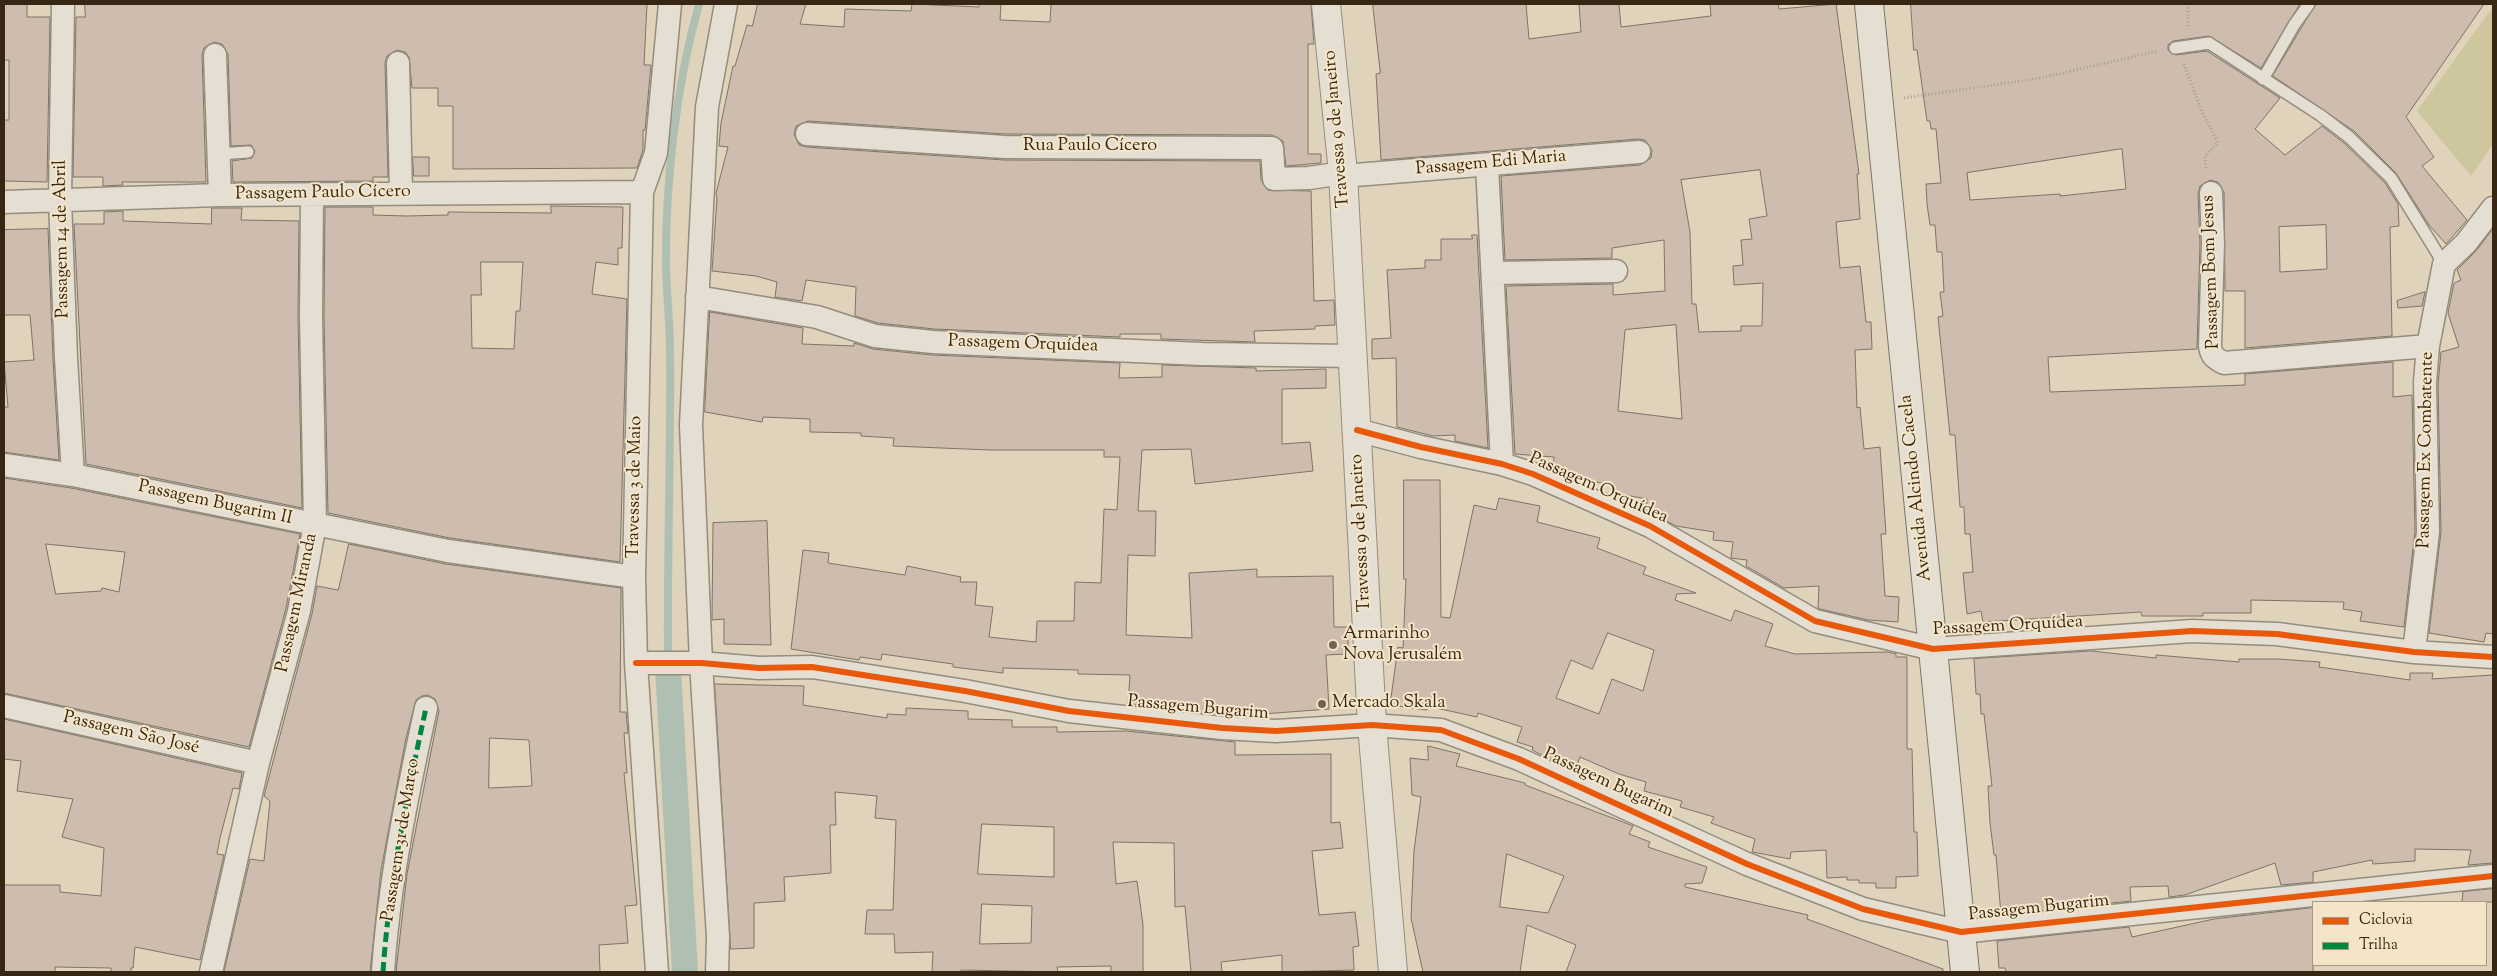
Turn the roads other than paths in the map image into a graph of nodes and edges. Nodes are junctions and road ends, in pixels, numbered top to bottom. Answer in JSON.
{"nodes":[{"id":1,"x":63,"y":4,"type":"edge"},
{"id":2,"x":670,"y":4,"type":"edge"},
{"id":3,"x":726,"y":4,"type":"edge"},
{"id":4,"x":1326,"y":4,"type":"edge"},
{"id":5,"x":1869,"y":4,"type":"edge"},
{"id":6,"x":2309,"y":4,"type":"edge"},
{"id":7,"x":2175,"y":48,"type":"road end"},
{"id":8,"x":215,"y":55,"type":"dead end"},
{"id":9,"x":398,"y":63,"type":"dead end"},
{"id":10,"x":2263,"y":79,"type":"junction"},
{"id":11,"x":807,"y":134,"type":"dead end"},
{"id":12,"x":248,"y":152,"type":"dead end"},
{"id":13,"x":1639,"y":152,"type":"dead end"},
{"id":14,"x":219,"y":154,"type":"junction"},
{"id":15,"x":1487,"y":165,"type":"junction"},
{"id":16,"x":1343,"y":175,"type":"junction"},
{"id":17,"x":642,"y":192,"type":"junction"},
{"id":18,"x":402,"y":193,"type":"junction"},
{"id":19,"x":2211,"y":193,"type":"road end"},
{"id":20,"x":220,"y":195,"type":"junction"},
{"id":21,"x":312,"y":195,"type":"junction"},
{"id":22,"x":60,"y":200,"type":"junction"},
{"id":23,"x":4,"y":202,"type":"edge"},
{"id":24,"x":2493,"y":208,"type":"edge"},
{"id":25,"x":2444,"y":264,"type":"junction"},
{"id":26,"x":1616,"y":270,"type":"dead end"},
{"id":27,"x":1493,"y":274,"type":"junction"},
{"id":28,"x":697,"y":297,"type":"junction"},
{"id":29,"x":2428,"y":346,"type":"junction"},
{"id":30,"x":1353,"y":356,"type":"junction"},
{"id":31,"x":1357,"y":430,"type":"junction"},
{"id":32,"x":1502,"y":464,"type":"junction"},
{"id":33,"x":4,"y":466,"type":"edge"},
{"id":34,"x":74,"y":475,"type":"junction"},
{"id":35,"x":315,"y":524,"type":"junction"},
{"id":36,"x":634,"y":577,"type":"junction"},
{"id":37,"x":1933,"y":649,"type":"junction"},
{"id":38,"x":2414,"y":652,"type":"junction"},
{"id":39,"x":2493,"y":657,"type":"edge"},
{"id":40,"x":640,"y":663,"type":"junction"},
{"id":41,"x":692,"y":663,"type":"junction"},
{"id":42,"x":4,"y":706,"type":"edge"},
{"id":43,"x":426,"y":708,"type":"dead end"},
{"id":44,"x":1372,"y":725,"type":"junction"},
{"id":45,"x":258,"y":763,"type":"junction"},
{"id":46,"x":2493,"y":876,"type":"edge"},
{"id":47,"x":1962,"y":932,"type":"junction"},
{"id":48,"x":211,"y":972,"type":"edge"},
{"id":49,"x":383,"y":972,"type":"edge"},
{"id":50,"x":657,"y":972,"type":"edge"},
{"id":51,"x":717,"y":972,"type":"edge"},
{"id":52,"x":1393,"y":972,"type":"edge"},
{"id":53,"x":1965,"y":972,"type":"edge"}],
"edges":[{"from":1,"to":22,"type":"street","name":"Passagem 14 de Abril"},
{"from":2,"to":17,"type":"street","name":"Travessa 3 de Maio"},
{"from":3,"to":28,"type":"street"},
{"from":4,"to":16,"type":"main road","name":"Travessa 9 de Janeiro"},
{"from":5,"to":37,"type":"main road","name":"Avenida Alcindo Cacela"},
{"from":6,"to":10,"type":"lane"},
{"from":7,"to":10,"type":"lane"},
{"from":8,"to":14,"type":"street"},
{"from":9,"to":18,"type":"street"},
{"from":10,"to":25,"type":"lane"},
{"from":11,"to":16,"type":"street","name":"Rua Paulo Cícero"},
{"from":12,"to":14,"type":"lane"},
{"from":13,"to":15,"type":"street","name":"Passagem Edi Maria"},
{"from":14,"to":20,"type":"street"},
{"from":15,"to":16,"type":"street","name":"Passagem Edi Maria"},
{"from":15,"to":27,"type":"street"},
{"from":16,"to":30,"type":"main road","name":"Travessa 9 de Janeiro"},
{"from":17,"to":18,"type":"street","name":"Passagem Paulo Cícero"},
{"from":17,"to":36,"type":"street","name":"Travessa 3 de Maio"},
{"from":18,"to":21,"type":"street","name":"Passagem Paulo Cícero"},
{"from":19,"to":29,"type":"street","name":"Passagem Bom Jesus"},
{"from":20,"to":21,"type":"street","name":"Passagem Paulo Cícero"},
{"from":20,"to":22,"type":"street","name":"Passagem Paulo Cícero"},
{"from":21,"to":35,"type":"street","name":"Passagem Miranda"},
{"from":22,"to":23,"type":"street","name":"Passagem Paulo Cícero"},
{"from":22,"to":34,"type":"street","name":"Passagem 14 de Abril"},
{"from":24,"to":25,"type":"street"},
{"from":25,"to":29,"type":"street","name":"Passagem Ex Combatente"},
{"from":26,"to":27,"type":"street"},
{"from":27,"to":32,"type":"street"},
{"from":28,"to":30,"type":"street","name":"Passagem Orquídea"},
{"from":28,"to":41,"type":"street"},
{"from":29,"to":38,"type":"street","name":"Passagem Ex Combatente"},
{"from":30,"to":31,"type":"main road","name":"Travessa 9 de Janeiro"},
{"from":31,"to":32,"type":"street","name":"Passagem Orquídea"},
{"from":31,"to":44,"type":"main road","name":"Travessa 9 de Janeiro"},
{"from":32,"to":37,"type":"street","name":"Passagem Orquídea"},
{"from":33,"to":34,"type":"street","name":"Passagem Bugarim II"},
{"from":34,"to":35,"type":"street","name":"Passagem Bugarim II"},
{"from":35,"to":36,"type":"street","name":"Passagem Bugarim II"},
{"from":35,"to":45,"type":"street","name":"Passagem Miranda"},
{"from":36,"to":40,"type":"street","name":"Travessa 3 de Maio"},
{"from":37,"to":38,"type":"street","name":"Passagem Orquídea"},
{"from":37,"to":47,"type":"main road","name":"Avenida Alcindo Cacela"},
{"from":38,"to":39,"type":"street","name":"Passagem Orquídea"},
{"from":40,"to":41,"type":"street","name":"Passagem Bugarim"},
{"from":40,"to":50,"type":"street","name":"Travessa 3 de Maio"},
{"from":41,"to":44,"type":"street","name":"Passagem Bugarim"},
{"from":41,"to":51,"type":"street"},
{"from":42,"to":45,"type":"street","name":"Passagem São José"},
{"from":43,"to":49,"type":"street","name":"Passagem 31 de Março"},
{"from":44,"to":47,"type":"street","name":"Passagem Bugarim"},
{"from":44,"to":52,"type":"main road","name":"Travessa 9 de Janeiro"},
{"from":45,"to":48,"type":"street","name":"Passagem Miranda"},
{"from":46,"to":47,"type":"street","name":"Passagem Bugarim"},
{"from":47,"to":53,"type":"main road","name":"Avenida Alcindo Cacela"}]}
